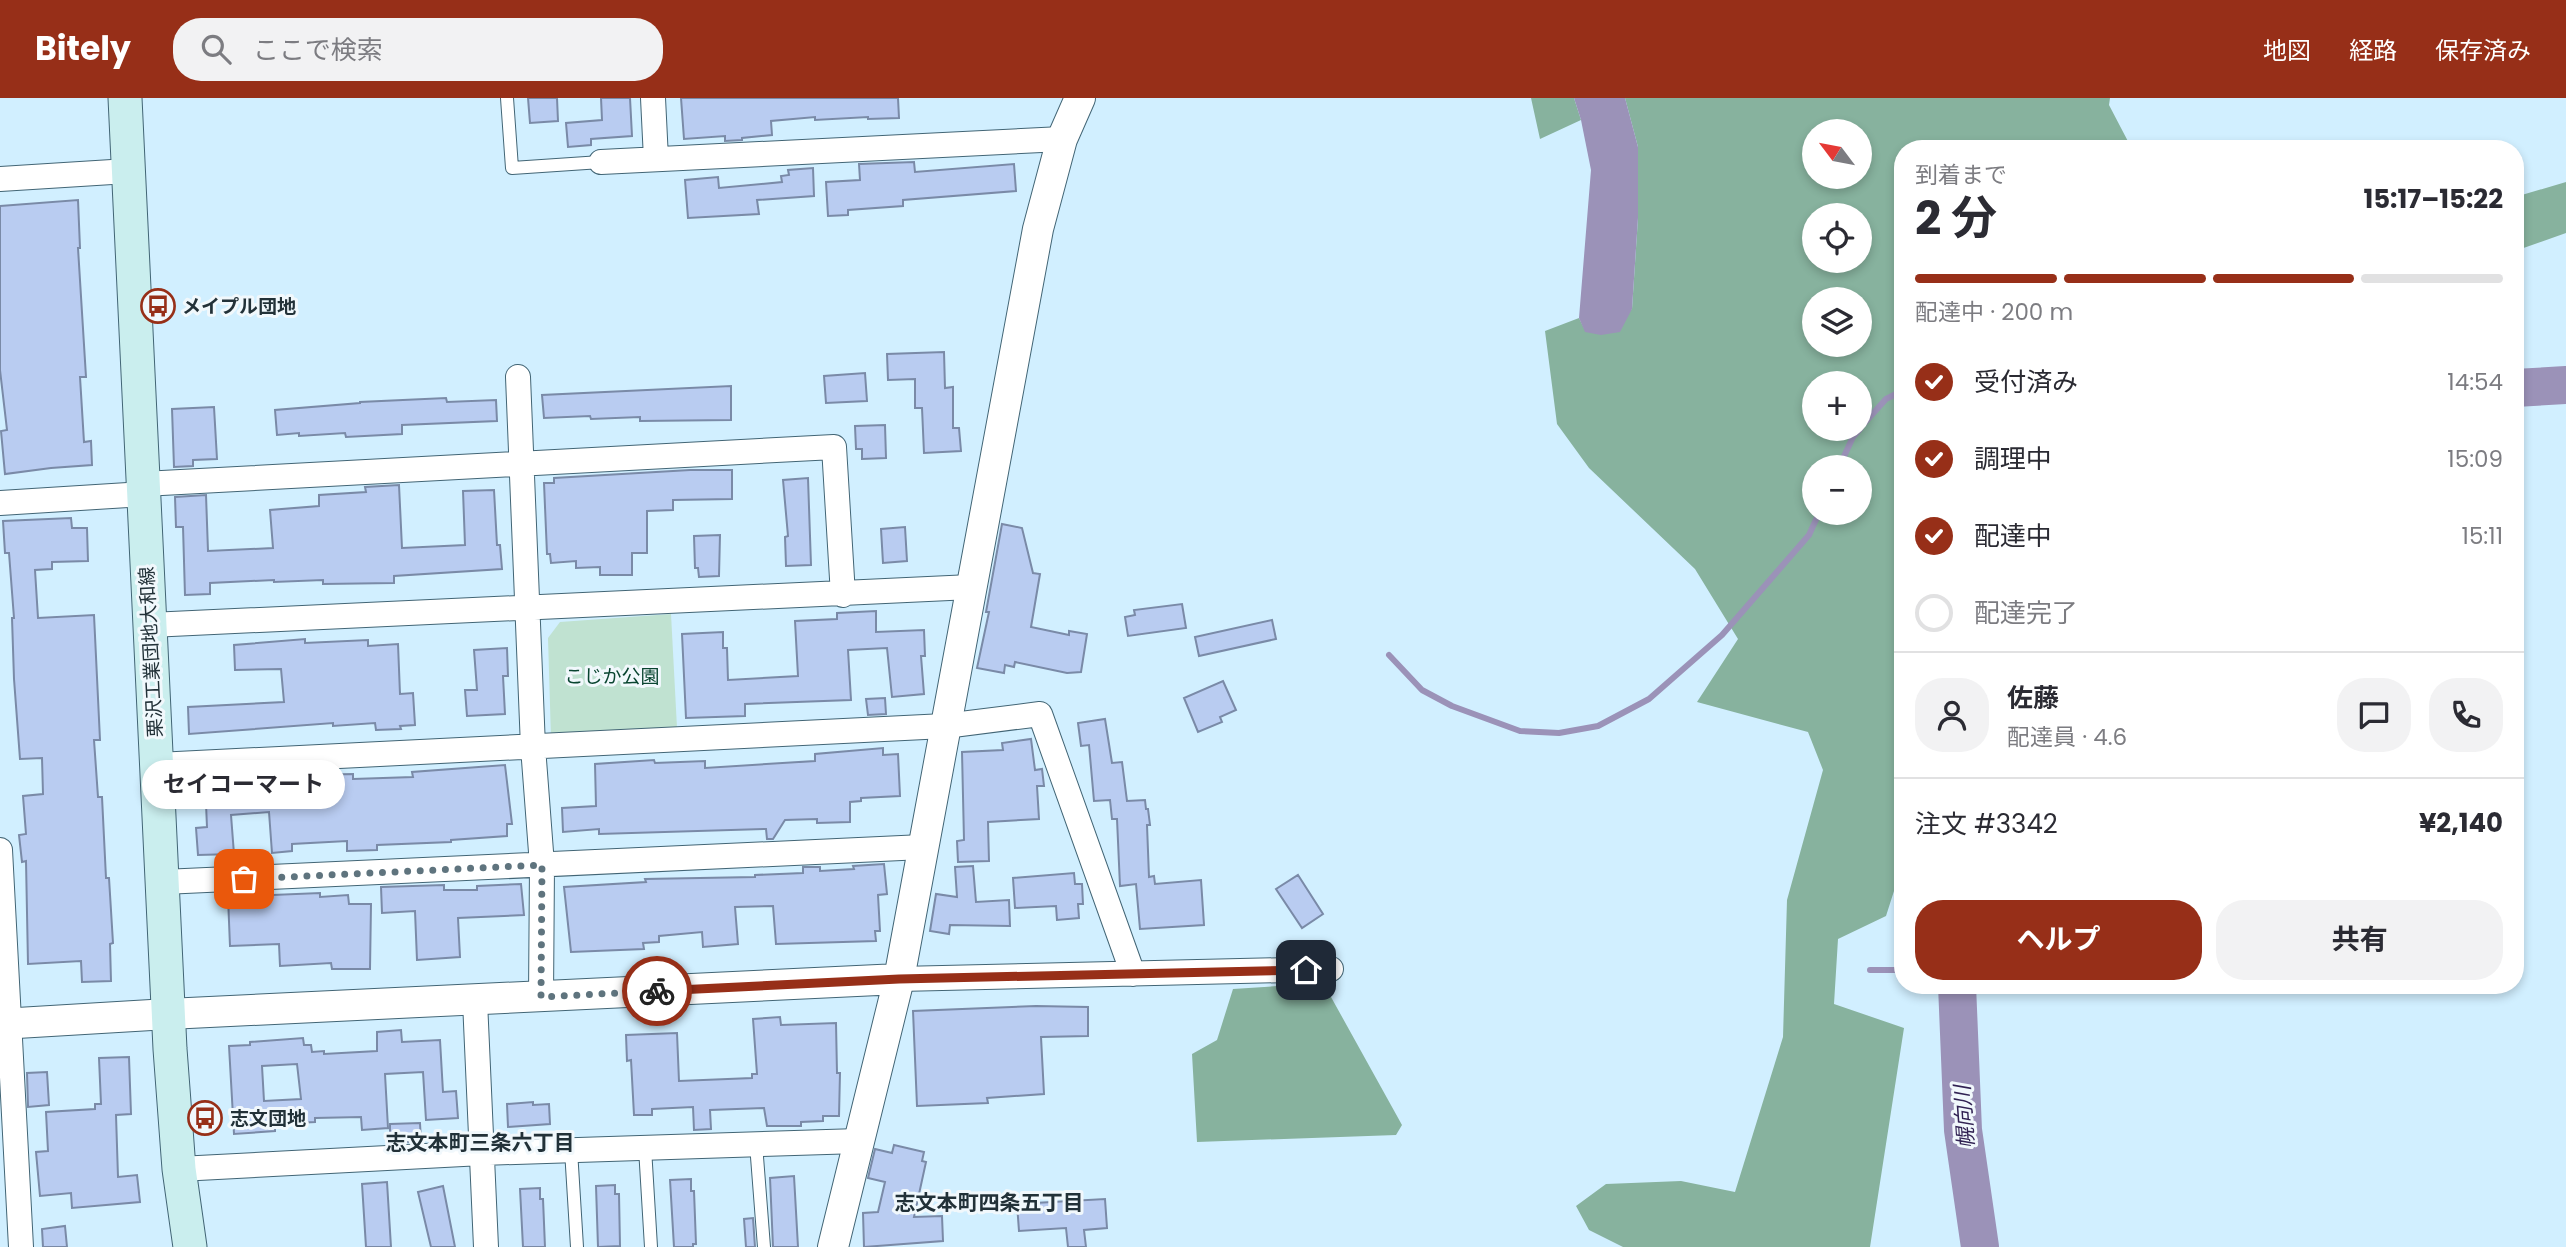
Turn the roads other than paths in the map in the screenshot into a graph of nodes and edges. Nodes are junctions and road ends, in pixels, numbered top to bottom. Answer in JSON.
{"nodes":[{"id":1,"x":125,"y":98,"type":"edge"},
{"id":2,"x":507,"y":98,"type":"edge"},
{"id":3,"x":653,"y":98,"type":"edge"},
{"id":4,"x":1080,"y":98,"type":"edge"},
{"id":5,"x":1062,"y":139,"type":"junction"},
{"id":6,"x":656,"y":159,"type":"junction"},
{"id":7,"x":601,"y":162,"type":"joint"},
{"id":8,"x":128,"y":172,"type":"junction"},
{"id":9,"x":0,"y":179,"type":"edge"},
{"id":10,"x":518,"y":377,"type":"dead end"},
{"id":11,"x":522,"y":465,"type":"junction"},
{"id":12,"x":143,"y":489,"type":"junction"},
{"id":13,"x":0,"y":503,"type":"edge"},
{"id":14,"x":971,"y":587,"type":"junction"},
{"id":15,"x":843,"y":595,"type":"junction"},
{"id":16,"x":529,"y":608,"type":"junction"},
{"id":17,"x":150,"y":625,"type":"junction"},
{"id":18,"x":945,"y":726,"type":"junction"},
{"id":19,"x":534,"y":747,"type":"junction"},
{"id":20,"x":157,"y":765,"type":"junction"},
{"id":21,"x":923,"y":847,"type":"junction"},
{"id":22,"x":0,"y":850,"type":"edge"},
{"id":23,"x":542,"y":865,"type":"junction"},
{"id":24,"x":163,"y":883,"type":"junction"},
{"id":25,"x":1331,"y":969,"type":"dead end"},
{"id":26,"x":1133,"y":974,"type":"junction"},
{"id":27,"x":899,"y":979,"type":"junction"},
{"id":28,"x":541,"y":997,"type":"junction"},
{"id":29,"x":475,"y":1001,"type":"junction"},
{"id":30,"x":168,"y":1014,"type":"junction"},
{"id":31,"x":5,"y":1024,"type":"edge"},
{"id":32,"x":859,"y":1141,"type":"junction"},
{"id":33,"x":756,"y":1144,"type":"junction"},
{"id":34,"x":645,"y":1148,"type":"junction"},
{"id":35,"x":571,"y":1150,"type":"junction"},
{"id":36,"x":482,"y":1153,"type":"junction"},
{"id":37,"x":179,"y":1169,"type":"junction"},
{"id":38,"x":9,"y":1179,"type":"edge"},
{"id":39,"x":21,"y":1247,"type":"edge"},
{"id":40,"x":190,"y":1247,"type":"edge"},
{"id":41,"x":486,"y":1247,"type":"edge"},
{"id":42,"x":577,"y":1247,"type":"edge"},
{"id":43,"x":651,"y":1247,"type":"edge"},
{"id":44,"x":764,"y":1247,"type":"edge"},
{"id":45,"x":833,"y":1247,"type":"edge"}],
"edges":[{"from":1,"to":8,"type":"main road","name":"栗沢工業団地大和線"},
{"from":2,"to":7,"type":"lane"},
{"from":3,"to":6,"type":"street"},
{"from":4,"to":5,"type":"street"},
{"from":5,"to":6,"type":"street"},
{"from":5,"to":14,"type":"street"},
{"from":6,"to":7,"type":"street"},
{"from":8,"to":9,"type":"street"},
{"from":8,"to":12,"type":"main road","name":"栗沢工業団地大和線"},
{"from":10,"to":11,"type":"street"},
{"from":11,"to":12,"type":"street"},
{"from":11,"to":15,"type":"street"},
{"from":11,"to":16,"type":"street"},
{"from":12,"to":13,"type":"street"},
{"from":12,"to":17,"type":"main road","name":"栗沢工業団地大和線"},
{"from":14,"to":15,"type":"street"},
{"from":14,"to":18,"type":"street"},
{"from":15,"to":16,"type":"street"},
{"from":16,"to":17,"type":"street"},
{"from":16,"to":19,"type":"street"},
{"from":17,"to":20,"type":"main road","name":"栗沢工業団地大和線"},
{"from":18,"to":19,"type":"street"},
{"from":18,"to":21,"type":"street"},
{"from":18,"to":26,"type":"street"},
{"from":19,"to":20,"type":"street"},
{"from":19,"to":23,"type":"street"},
{"from":20,"to":24,"type":"main road","name":"栗沢工業団地大和線"},
{"from":21,"to":23,"type":"street"},
{"from":21,"to":27,"type":"street"},
{"from":22,"to":31,"type":"street"},
{"from":23,"to":24,"type":"street"},
{"from":23,"to":28,"type":"street"},
{"from":24,"to":30,"type":"main road","name":"栗沢工業団地大和線"},
{"from":25,"to":26,"type":"street"},
{"from":26,"to":27,"type":"street"},
{"from":27,"to":28,"type":"street"},
{"from":27,"to":32,"type":"street"},
{"from":28,"to":29,"type":"street"},
{"from":29,"to":30,"type":"street"},
{"from":29,"to":36,"type":"street"},
{"from":30,"to":31,"type":"street"},
{"from":30,"to":37,"type":"main road","name":"栗沢工業団地大和線"},
{"from":31,"to":38,"type":"street"},
{"from":32,"to":33,"type":"street"},
{"from":32,"to":45,"type":"street"},
{"from":33,"to":34,"type":"street"},
{"from":33,"to":44,"type":"lane"},
{"from":34,"to":35,"type":"street"},
{"from":34,"to":43,"type":"lane"},
{"from":35,"to":36,"type":"street"},
{"from":35,"to":42,"type":"lane"},
{"from":36,"to":37,"type":"street"},
{"from":36,"to":41,"type":"street"},
{"from":37,"to":40,"type":"main road","name":"栗沢工業団地大和線"},
{"from":38,"to":39,"type":"street"}]}
